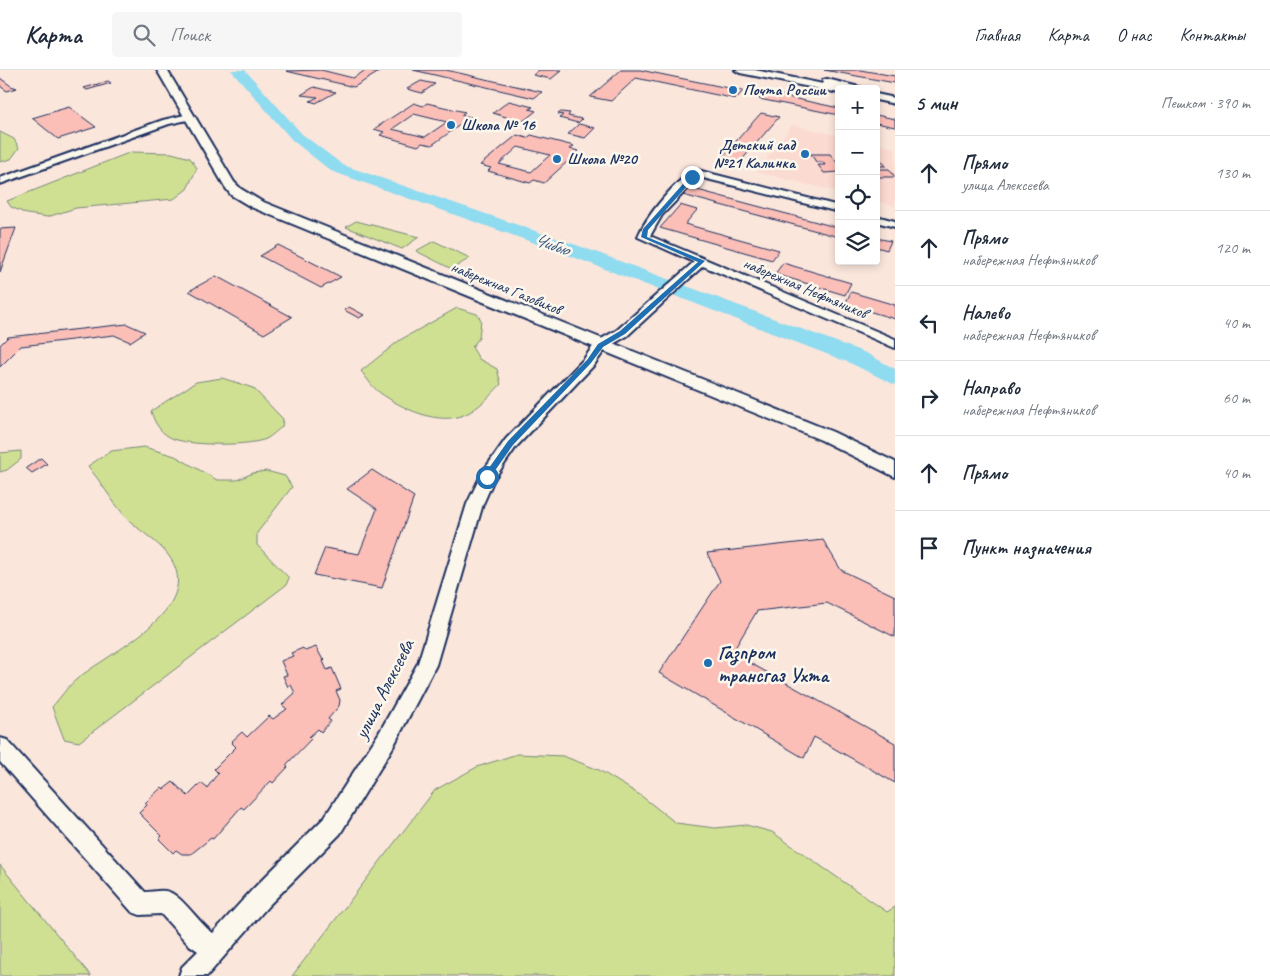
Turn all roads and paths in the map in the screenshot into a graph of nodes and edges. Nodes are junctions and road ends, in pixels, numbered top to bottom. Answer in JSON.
{"nodes":[{"id":1,"x":162,"y":70,"type":"edge"},
{"id":2,"x":740,"y":70,"type":"edge"},
{"id":3,"x":767,"y":70,"type":"edge"},
{"id":4,"x":842,"y":85,"type":"edge"},
{"id":5,"x":835,"y":89,"type":"edge"},
{"id":6,"x":880,"y":93,"type":"edge"},
{"id":7,"x":895,"y":95,"type":"edge"},
{"id":8,"x":880,"y":98,"type":"edge"},
{"id":9,"x":895,"y":101,"type":"edge"},
{"id":10,"x":189,"y":117,"type":"junction"},
{"id":11,"x":0,"y":181,"type":"edge"},
{"id":12,"x":835,"y":209,"type":"edge"},
{"id":13,"x":880,"y":220,"type":"edge"},
{"id":14,"x":895,"y":224,"type":"edge"},
{"id":15,"x":702,"y":261,"type":"junction"},
{"id":16,"x":895,"y":344,"type":"edge"},
{"id":17,"x":601,"y":345,"type":"junction"},
{"id":18,"x":895,"y":470,"type":"edge"},
{"id":19,"x":0,"y":747,"type":"edge"},
{"id":20,"x":215,"y":948,"type":"junction"},
{"id":21,"x":190,"y":976,"type":"edge"}],
"edges":[{"from":1,"to":10,"type":"main road","name":"набережная Газовиков"},
{"from":2,"to":5,"type":"main road"},
{"from":3,"to":4,"type":"main road"},
{"from":6,"to":7,"type":"main road"},
{"from":8,"to":9,"type":"main road"},
{"from":10,"to":11,"type":"street"},
{"from":10,"to":17,"type":"main road","name":"набережная Газовиков"},
{"from":12,"to":15,"type":"street","name":"набережная Нефтяников"},
{"from":13,"to":14,"type":"street"},
{"from":15,"to":16,"type":"street","name":"набережная Нефтяников"},
{"from":15,"to":17,"type":"street"},
{"from":17,"to":18,"type":"main road","name":"набережная Газовиков"},
{"from":17,"to":20,"type":"street","name":"улица Алексеева"},
{"from":19,"to":20,"type":"street"},
{"from":20,"to":21,"type":"street","name":"улица Алексеева"}]}
